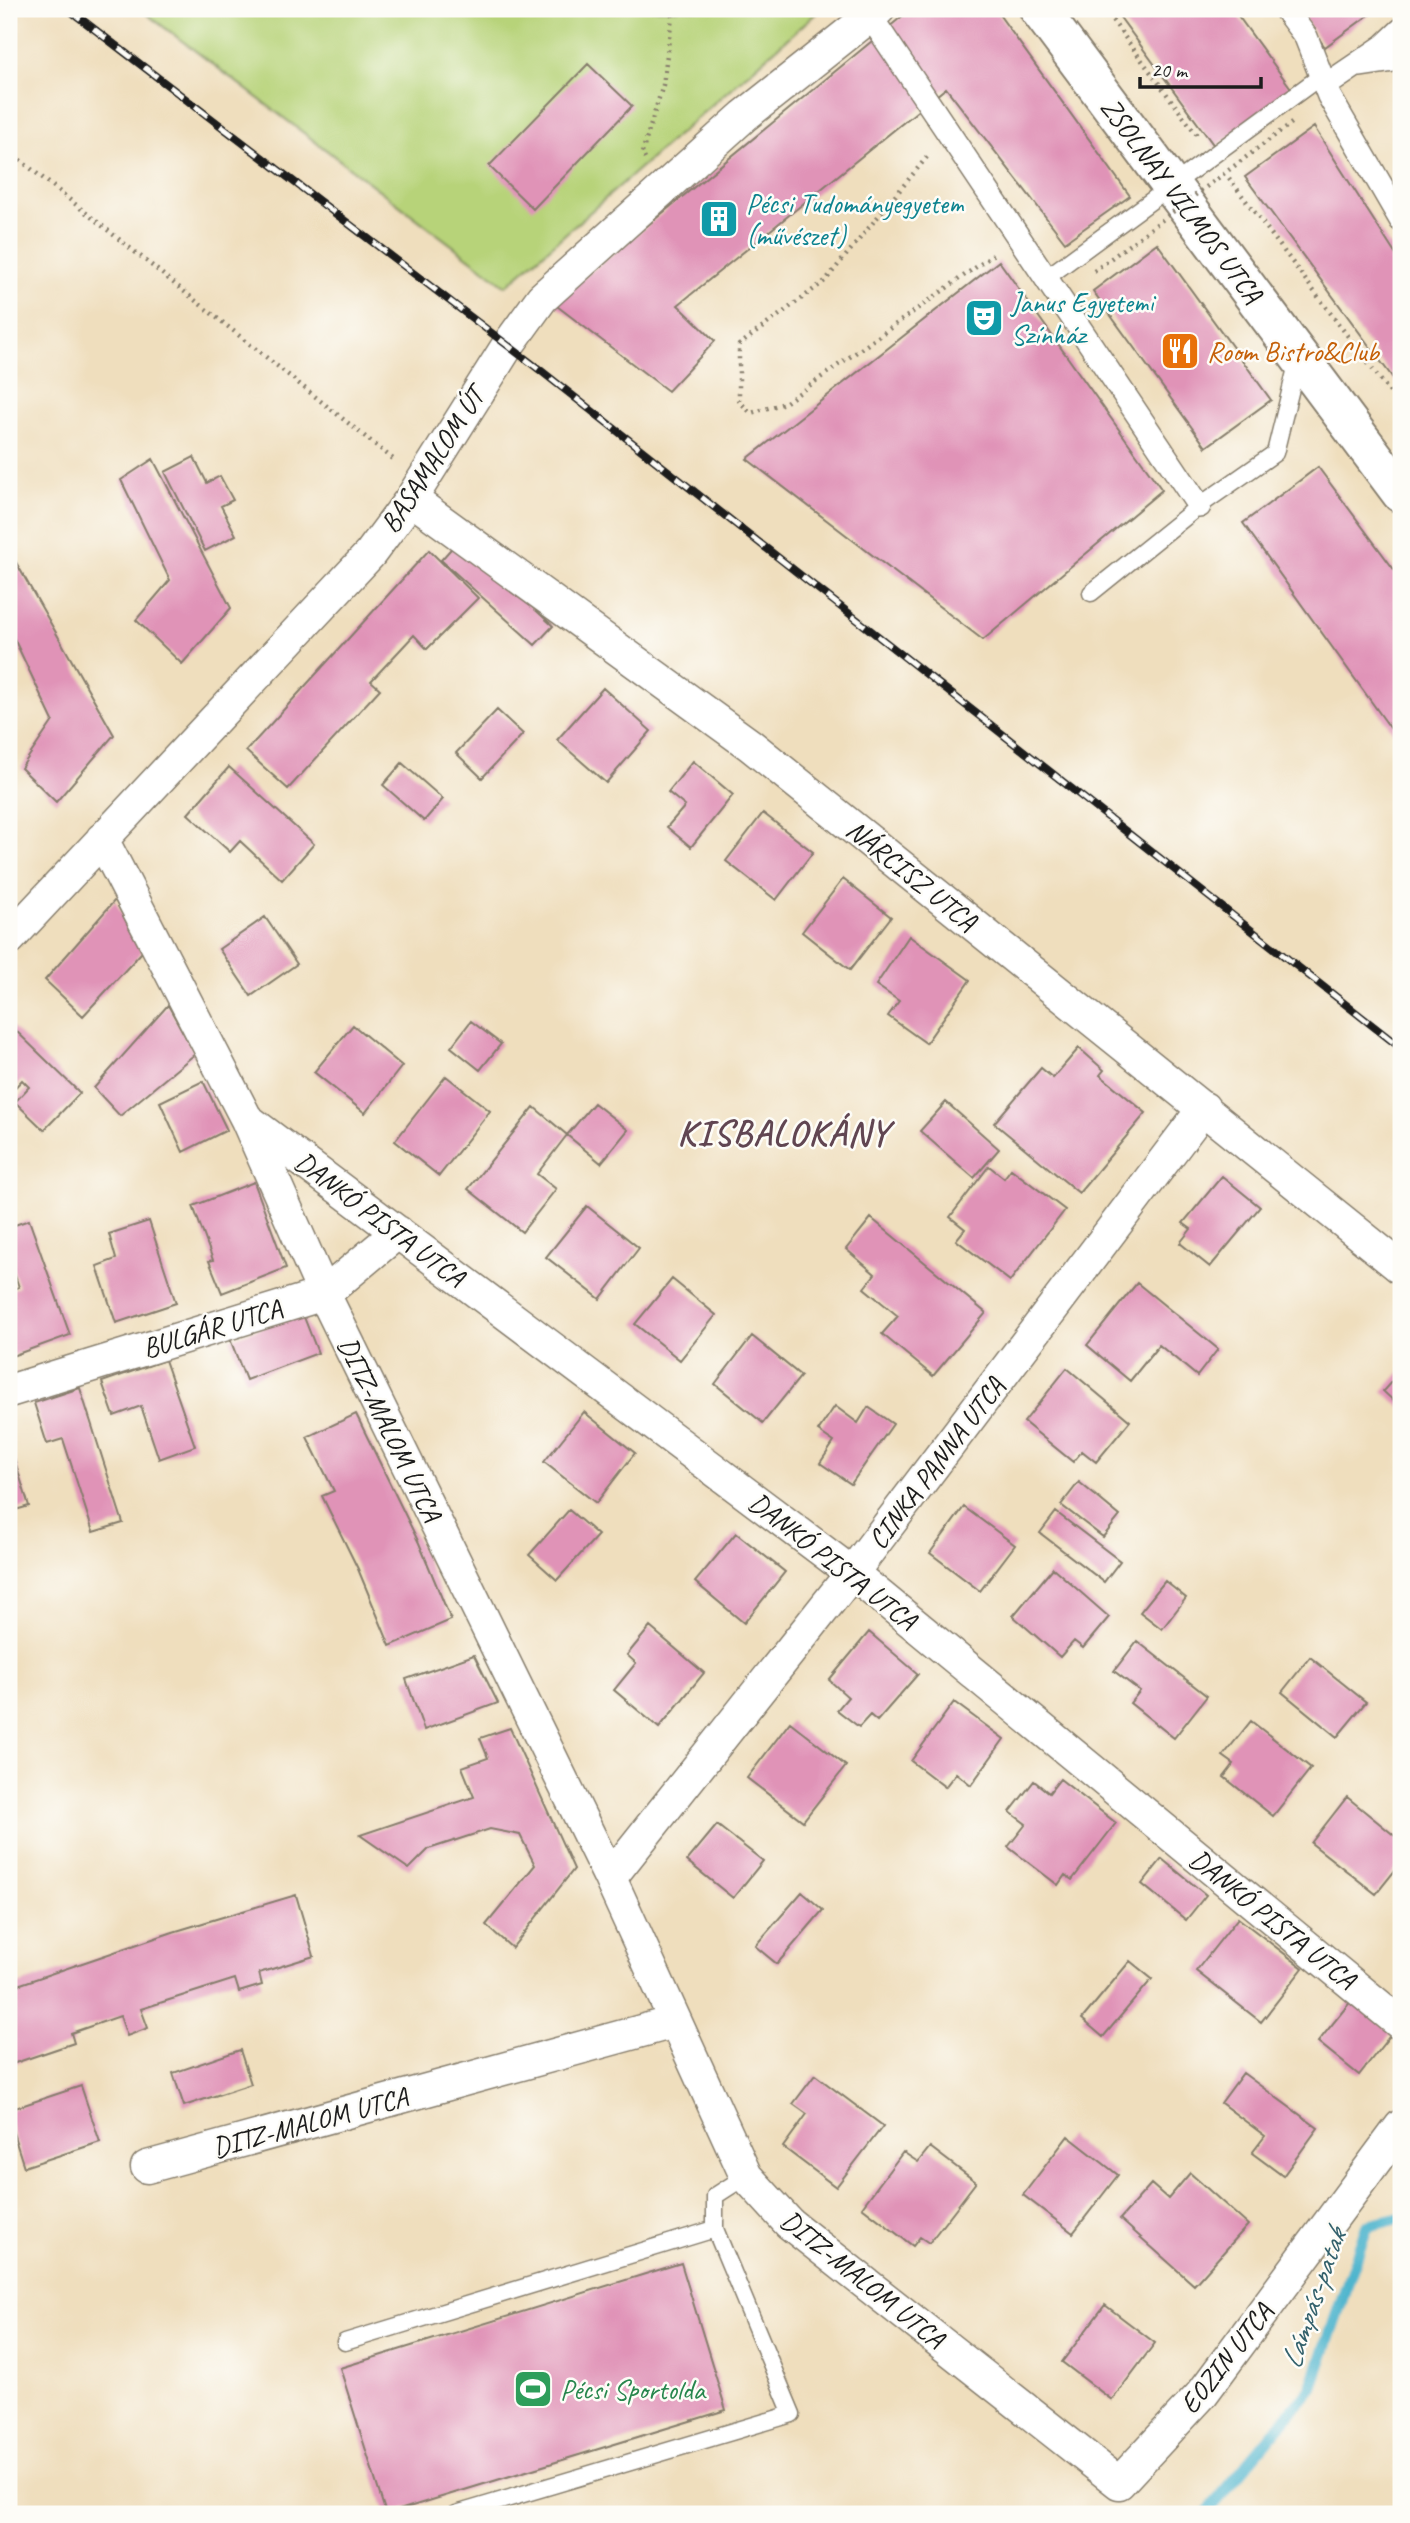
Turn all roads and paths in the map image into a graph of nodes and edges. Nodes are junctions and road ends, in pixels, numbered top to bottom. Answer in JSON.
{"nodes":[{"id":1,"x":673,"y":9,"type":"edge"},
{"id":2,"x":1039,"y":9,"type":"edge"},
{"id":3,"x":1104,"y":9,"type":"edge"},
{"id":4,"x":1284,"y":9,"type":"edge"},
{"id":5,"x":874,"y":13,"type":"edge"},
{"id":6,"x":1401,"y":30,"type":"edge"},
{"id":7,"x":1401,"y":59,"type":"edge"},
{"id":8,"x":1355,"y":66,"type":"junction"},
{"id":9,"x":1323,"y":81,"type":"junction"},
{"id":10,"x":1293,"y":122,"type":"dead end"},
{"id":11,"x":947,"y":132,"type":"junction"},
{"id":12,"x":9,"y":151,"type":"edge"},
{"id":13,"x":1213,"y":157,"type":"junction"},
{"id":14,"x":1172,"y":187,"type":"junction"},
{"id":15,"x":660,"y":191,"type":"junction"},
{"id":16,"x":1401,"y":220,"type":"edge"},
{"id":17,"x":1018,"y":236,"type":"junction"},
{"id":18,"x":1094,"y":271,"type":"dead end"},
{"id":19,"x":1046,"y":278,"type":"junction"},
{"id":20,"x":1299,"y":358,"type":"junction"},
{"id":21,"x":1401,"y":407,"type":"edge"},
{"id":22,"x":416,"y":491,"type":"junction"},
{"id":23,"x":1401,"y":493,"type":"edge"},
{"id":24,"x":1199,"y":506,"type":"junction"},
{"id":25,"x":1091,"y":593,"type":"dead end"},
{"id":26,"x":102,"y":839,"type":"junction"},
{"id":27,"x":9,"y":939,"type":"edge"},
{"id":28,"x":1204,"y":1108,"type":"junction"},
{"id":29,"x":247,"y":1120,"type":"junction"},
{"id":30,"x":398,"y":1232,"type":"junction"},
{"id":31,"x":1401,"y":1268,"type":"edge"},
{"id":32,"x":324,"y":1294,"type":"junction"},
{"id":33,"x":9,"y":1391,"type":"edge"},
{"id":34,"x":852,"y":1573,"type":"junction"},
{"id":35,"x":610,"y":1878,"type":"junction"},
{"id":36,"x":674,"y":2022,"type":"junction"},
{"id":37,"x":1401,"y":2024,"type":"edge"},
{"id":38,"x":1401,"y":2126,"type":"edge"},
{"id":39,"x":148,"y":2167,"type":"dead end"},
{"id":40,"x":746,"y":2176,"type":"junction"},
{"id":41,"x":715,"y":2229,"type":"junction"},
{"id":42,"x":345,"y":2342,"type":"dead end"},
{"id":43,"x":1119,"y":2483,"type":"joint"},
{"id":44,"x":456,"y":2514,"type":"edge"}],
"edges":[{"from":1,"to":15,"type":"path"},
{"from":2,"to":14,"type":"main road","name":"ZSOLNAY VILMOS UTCA"},
{"from":3,"to":13,"type":"path"},
{"from":4,"to":9,"type":"street"},
{"from":5,"to":11,"type":"street"},
{"from":5,"to":15,"type":"street","name":"BASAMALOM ÚT"},
{"from":6,"to":8,"type":"street"},
{"from":7,"to":8,"type":"street"},
{"from":8,"to":9,"type":"street"},
{"from":9,"to":13,"type":"lane"},
{"from":9,"to":16,"type":"street"},
{"from":10,"to":18,"type":"path","bridge":true},
{"from":11,"to":17,"type":"street"},
{"from":11,"to":17,"type":"path"},
{"from":12,"to":22,"type":"path"},
{"from":13,"to":14,"type":"lane"},
{"from":13,"to":21,"type":"path"},
{"from":14,"to":19,"type":"lane"},
{"from":14,"to":20,"type":"main road","name":"ZSOLNAY VILMOS UTCA"},
{"from":15,"to":22,"type":"street","name":"BASAMALOM ÚT"},
{"from":17,"to":19,"type":"street"},
{"from":19,"to":24,"type":"street"},
{"from":20,"to":23,"type":"main road","name":"ZSOLNAY VILMOS UTCA"},
{"from":20,"to":24,"type":"lane"},
{"from":22,"to":26,"type":"street","name":"BASAMALOM ÚT"},
{"from":22,"to":28,"type":"street","name":"NÁRCISZ UTCA"},
{"from":24,"to":25,"type":"lane"},
{"from":26,"to":27,"type":"street","name":"BASAMALOM ÚT"},
{"from":26,"to":29,"type":"street","name":"DITZ-MALOM UTCA"},
{"from":28,"to":31,"type":"street","name":"NÁRCISZ UTCA"},
{"from":28,"to":34,"type":"street","name":"CINKA PANNA UTCA"},
{"from":29,"to":30,"type":"street","name":"DANKÓ PISTA UTCA"},
{"from":29,"to":32,"type":"street","name":"DITZ-MALOM UTCA"},
{"from":30,"to":32,"type":"street","name":"BULGÁR UTCA"},
{"from":30,"to":34,"type":"street","name":"DANKÓ PISTA UTCA"},
{"from":32,"to":33,"type":"street","name":"BULGÁR UTCA"},
{"from":32,"to":35,"type":"street","name":"DITZ-MALOM UTCA"},
{"from":34,"to":35,"type":"street","name":"CINKA PANNA UTCA"},
{"from":34,"to":37,"type":"street","name":"DANKÓ PISTA UTCA"},
{"from":35,"to":36,"type":"street","name":"DITZ-MALOM UTCA"},
{"from":36,"to":39,"type":"street","name":"DITZ-MALOM UTCA"},
{"from":36,"to":40,"type":"street","name":"DITZ-MALOM UTCA"},
{"from":38,"to":43,"type":"street","name":"EOZIN UTCA"},
{"from":40,"to":41,"type":"lane"},
{"from":40,"to":43,"type":"street","name":"DITZ-MALOM UTCA"},
{"from":41,"to":42,"type":"lane"},
{"from":41,"to":44,"type":"lane"}]}
